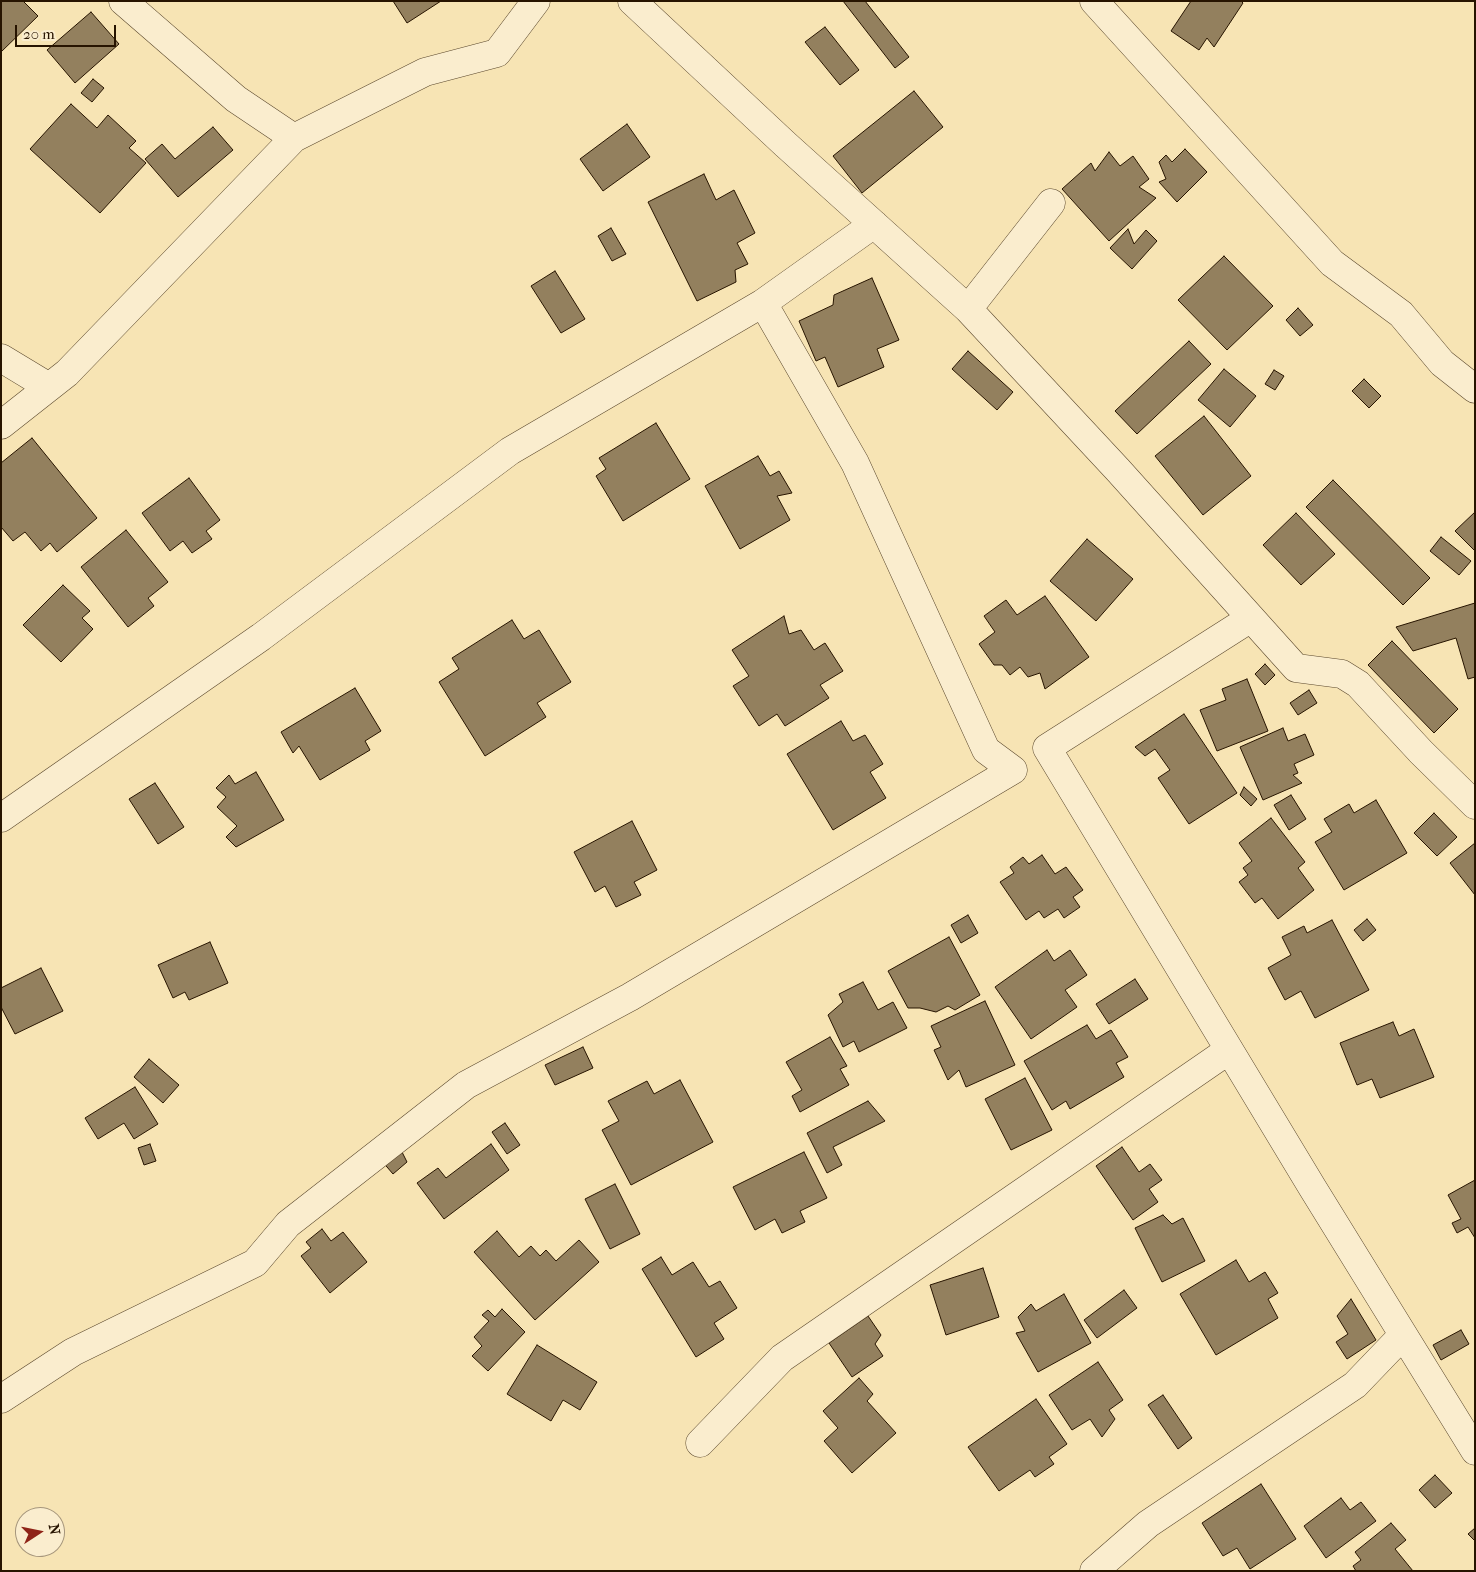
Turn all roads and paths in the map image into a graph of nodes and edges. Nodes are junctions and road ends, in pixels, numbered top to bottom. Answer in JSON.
{"nodes":[{"id":1,"x":124,"y":1,"type":"edge"},
{"id":2,"x":536,"y":1,"type":"edge"},
{"id":3,"x":632,"y":1,"type":"edge"},
{"id":4,"x":1094,"y":1,"type":"edge"},
{"id":5,"x":294,"y":138,"type":"junction"},
{"id":6,"x":1051,"y":203,"type":"dead end"},
{"id":7,"x":874,"y":224,"type":"junction"},
{"id":8,"x":763,"y":303,"type":"junction"},
{"id":9,"x":968,"y":309,"type":"junction"},
{"id":10,"x":1,"y":358,"type":"edge"},
{"id":11,"x":49,"y":387,"type":"junction"},
{"id":12,"x":1475,"y":390,"type":"edge"},
{"id":13,"x":1,"y":425,"type":"edge"},
{"id":14,"x":1251,"y":618,"type":"junction"},
{"id":15,"x":1047,"y":748,"type":"junction"},
{"id":16,"x":1013,"y":770,"type":"junction"},
{"id":17,"x":1475,"y":805,"type":"edge"},
{"id":18,"x":1,"y":818,"type":"edge"},
{"id":19,"x":1229,"y":1050,"type":"junction"},
{"id":20,"x":1403,"y":1335,"type":"junction"},
{"id":21,"x":1,"y":1399,"type":"edge"},
{"id":22,"x":700,"y":1443,"type":"dead end"},
{"id":23,"x":1475,"y":1451,"type":"edge"},
{"id":24,"x":1094,"y":1571,"type":"edge"}],
"edges":[{"from":1,"to":5,"type":"street"},
{"from":2,"to":5,"type":"street"},
{"from":3,"to":7,"type":"street"},
{"from":4,"to":12,"type":"street"},
{"from":5,"to":11,"type":"street"},
{"from":6,"to":9,"type":"street"},
{"from":7,"to":8,"type":"street"},
{"from":7,"to":9,"type":"street"},
{"from":8,"to":16,"type":"street"},
{"from":8,"to":18,"type":"street"},
{"from":9,"to":14,"type":"street"},
{"from":10,"to":11,"type":"street"},
{"from":11,"to":13,"type":"street"},
{"from":14,"to":15,"type":"street"},
{"from":14,"to":17,"type":"street"},
{"from":15,"to":16,"type":"street"},
{"from":15,"to":19,"type":"street"},
{"from":16,"to":21,"type":"street"},
{"from":19,"to":20,"type":"street"},
{"from":19,"to":22,"type":"street"},
{"from":20,"to":23,"type":"street"},
{"from":20,"to":24,"type":"street"}]}
